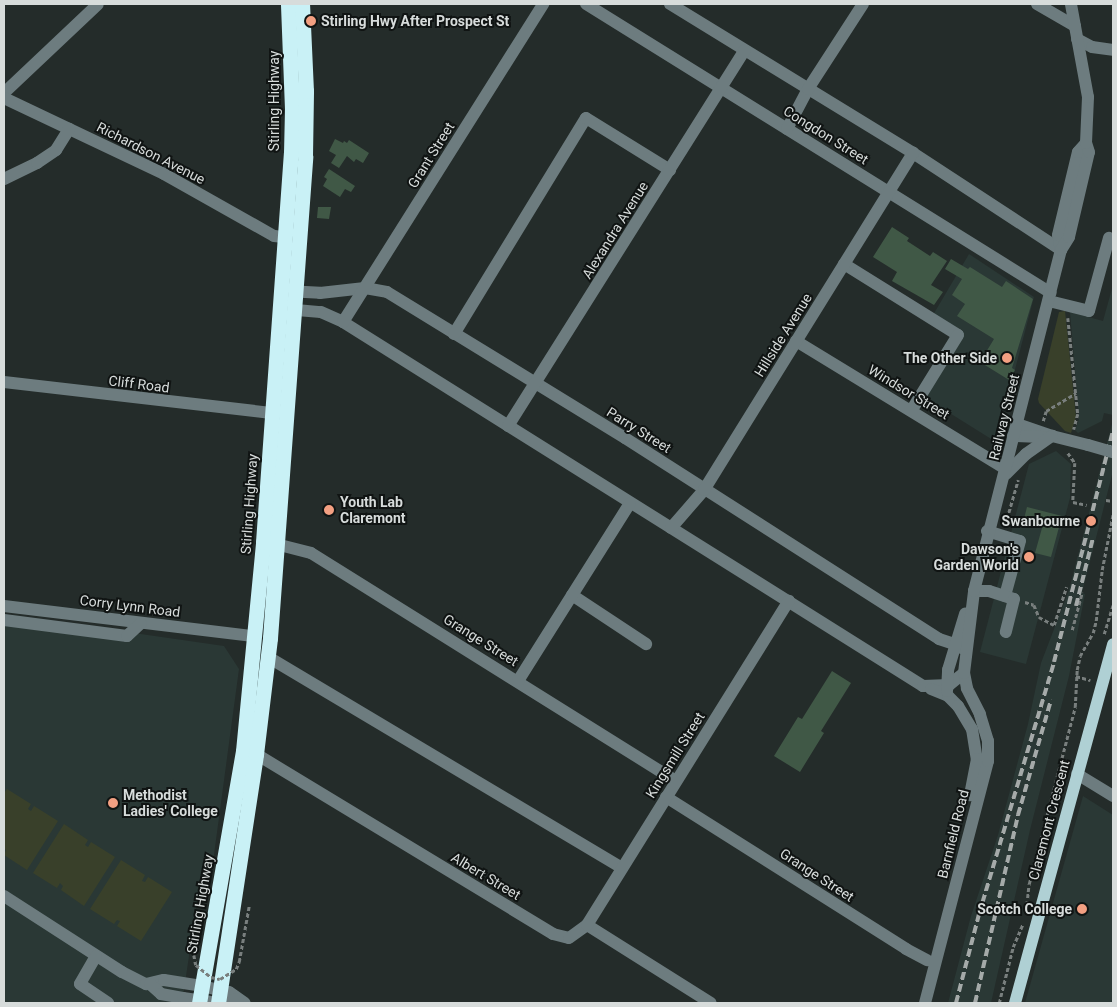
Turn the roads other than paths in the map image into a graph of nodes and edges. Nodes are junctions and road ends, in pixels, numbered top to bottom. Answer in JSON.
{"nodes":[{"id":1,"x":98,"y":4,"type":"edge"},
{"id":2,"x":288,"y":4,"type":"edge"},
{"id":3,"x":302,"y":4,"type":"edge"},
{"id":4,"x":543,"y":4,"type":"edge"},
{"id":5,"x":586,"y":4,"type":"edge"},
{"id":6,"x":673,"y":4,"type":"edge"},
{"id":7,"x":863,"y":4,"type":"edge"},
{"id":8,"x":1038,"y":4,"type":"edge"},
{"id":9,"x":1071,"y":4,"type":"edge"},
{"id":10,"x":1076,"y":33,"type":"junction"},
{"id":11,"x":745,"y":50,"type":"junction"},
{"id":12,"x":1113,"y":50,"type":"edge"},
{"id":13,"x":722,"y":88,"type":"junction"},
{"id":14,"x":808,"y":89,"type":"junction"},
{"id":15,"x":4,"y":92,"type":"edge"},
{"id":16,"x":4,"y":98,"type":"edge"},
{"id":17,"x":69,"y":129,"type":"junction"},
{"id":18,"x":787,"y":129,"type":"junction"},
{"id":19,"x":913,"y":153,"type":"junction"},
{"id":20,"x":670,"y":170,"type":"junction"},
{"id":21,"x":4,"y":179,"type":"edge"},
{"id":22,"x":888,"y":192,"type":"junction"},
{"id":23,"x":284,"y":237,"type":"junction"},
{"id":24,"x":1109,"y":238,"type":"dead end"},
{"id":25,"x":1061,"y":250,"type":"junction"},
{"id":26,"x":844,"y":264,"type":"junction"},
{"id":27,"x":365,"y":288,"type":"junction"},
{"id":28,"x":288,"y":291,"type":"junction"},
{"id":29,"x":1054,"y":300,"type":"junction"},
{"id":30,"x":287,"y":309,"type":"junction"},
{"id":31,"x":343,"y":322,"type":"junction"},
{"id":32,"x":454,"y":334,"type":"junction"},
{"id":33,"x":796,"y":341,"type":"junction"},
{"id":34,"x":4,"y":382,"type":"edge"},
{"id":35,"x":535,"y":384,"type":"junction"},
{"id":36,"x":911,"y":411,"type":"junction"},
{"id":37,"x":271,"y":414,"type":"junction"},
{"id":38,"x":508,"y":426,"type":"junction"},
{"id":39,"x":1015,"y":430,"type":"junction"},
{"id":40,"x":1046,"y":433,"type":"junction"},
{"id":41,"x":1113,"y":452,"type":"edge"},
{"id":42,"x":1005,"y":472,"type":"junction"},
{"id":43,"x":704,"y":490,"type":"junction"},
{"id":44,"x":630,"y":503,"type":"junction"},
{"id":45,"x":671,"y":528,"type":"junction"},
{"id":46,"x":987,"y":531,"type":"junction"},
{"id":47,"x":269,"y":542,"type":"junction"},
{"id":48,"x":974,"y":591,"type":"junction"},
{"id":49,"x":572,"y":595,"type":"junction"},
{"id":50,"x":1009,"y":597,"type":"junction"},
{"id":51,"x":789,"y":602,"type":"junction"},
{"id":52,"x":4,"y":606,"type":"edge"},
{"id":53,"x":4,"y":620,"type":"edge"},
{"id":54,"x":141,"y":623,"type":"junction"},
{"id":55,"x":1006,"y":632,"type":"dead end"},
{"id":56,"x":254,"y":636,"type":"junction"},
{"id":57,"x":646,"y":644,"type":"dead end"},
{"id":58,"x":1113,"y":644,"type":"edge"},
{"id":59,"x":960,"y":647,"type":"junction"},
{"id":60,"x":268,"y":657,"type":"junction"},
{"id":61,"x":964,"y":673,"type":"junction"},
{"id":62,"x":518,"y":681,"type":"junction"},
{"id":63,"x":947,"y":690,"type":"junction"},
{"id":64,"x":250,"y":752,"type":"junction"},
{"id":65,"x":1077,"y":774,"type":"junction"},
{"id":66,"x":676,"y":781,"type":"junction"},
{"id":67,"x":1113,"y":796,"type":"edge"},
{"id":68,"x":666,"y":797,"type":"junction"},
{"id":69,"x":622,"y":868,"type":"junction"},
{"id":70,"x":4,"y":896,"type":"edge"},
{"id":71,"x":587,"y":925,"type":"junction"},
{"id":72,"x":96,"y":956,"type":"junction"},
{"id":73,"x":927,"y":960,"type":"junction"},
{"id":74,"x":200,"y":996,"type":"edge"},
{"id":75,"x":218,"y":999,"type":"edge"},
{"id":76,"x":242,"y":1001,"type":"edge"},
{"id":77,"x":108,"y":1003,"type":"edge"},
{"id":78,"x":711,"y":1003,"type":"edge"},
{"id":79,"x":917,"y":1003,"type":"edge"},
{"id":80,"x":925,"y":1003,"type":"edge"},
{"id":81,"x":1015,"y":1003,"type":"edge"}],
"edges":[{"from":1,"to":15,"type":"street"},
{"from":2,"to":23,"type":"highway","name":"Stirling Highway"},
{"from":3,"to":28,"type":"highway","name":"Stirling Highway"},
{"from":4,"to":27,"type":"street","name":"Grant Street"},
{"from":5,"to":13,"type":"street","name":"Congdon Street"},
{"from":6,"to":11,"type":"street"},
{"from":7,"to":14,"type":"street"},
{"from":8,"to":10,"type":"street"},
{"from":9,"to":10,"type":"street","name":"Railway Street"},
{"from":10,"to":12,"type":"street"},
{"from":10,"to":25,"type":"street","name":"Railway Street"},
{"from":11,"to":13,"type":"street","name":"Alexandra Avenue"},
{"from":11,"to":14,"type":"street"},
{"from":13,"to":18,"type":"street","name":"Congdon Street"},
{"from":13,"to":20,"type":"street","name":"Alexandra Avenue"},
{"from":14,"to":18,"type":"street"},
{"from":14,"to":19,"type":"street"},
{"from":16,"to":17,"type":"street","name":"Richardson Avenue"},
{"from":17,"to":21,"type":"street"},
{"from":17,"to":23,"type":"street","name":"Richardson Avenue"},
{"from":18,"to":22,"type":"street","name":"Congdon Street"},
{"from":19,"to":22,"type":"street","name":"Hillside Avenue"},
{"from":19,"to":25,"type":"street"},
{"from":20,"to":32,"type":"street"},
{"from":20,"to":35,"type":"street","name":"Alexandra Avenue"},
{"from":22,"to":26,"type":"street","name":"Hillside Avenue"},
{"from":22,"to":29,"type":"street","name":"Congdon Street"},
{"from":23,"to":28,"type":"highway","name":"Stirling Highway"},
{"from":24,"to":29,"type":"street","name":"Congdon Street"},
{"from":25,"to":29,"type":"street","name":"Railway Street"},
{"from":26,"to":33,"type":"street","name":"Hillside Avenue"},
{"from":26,"to":36,"type":"street"},
{"from":27,"to":28,"type":"street","name":"Parry Street"},
{"from":27,"to":31,"type":"street","name":"Grant Street"},
{"from":27,"to":32,"type":"street","name":"Parry Street"},
{"from":28,"to":30,"type":"highway","name":"Stirling Highway"},
{"from":29,"to":39,"type":"street","name":"Railway Street"},
{"from":30,"to":31,"type":"street"},
{"from":30,"to":37,"type":"highway","name":"Stirling Highway"},
{"from":30,"to":47,"type":"highway","name":"Stirling Highway"},
{"from":31,"to":38,"type":"street"},
{"from":32,"to":35,"type":"street","name":"Parry Street"},
{"from":33,"to":36,"type":"street","name":"Windsor Street"},
{"from":33,"to":43,"type":"street","name":"Hillside Avenue"},
{"from":34,"to":37,"type":"street","name":"Cliff Road"},
{"from":35,"to":38,"type":"street","name":"Alexandra Avenue"},
{"from":35,"to":43,"type":"street","name":"Parry Street"},
{"from":36,"to":42,"type":"street","name":"Windsor Street"},
{"from":37,"to":47,"type":"highway","name":"Stirling Highway"},
{"from":38,"to":44,"type":"street"},
{"from":39,"to":40,"type":"street"},
{"from":39,"to":42,"type":"street","name":"Railway Street"},
{"from":40,"to":41,"type":"street","bridge":true},
{"from":40,"to":42,"type":"street"},
{"from":42,"to":46,"type":"street","name":"Railway Street"},
{"from":43,"to":45,"type":"street","name":"Hillside Avenue"},
{"from":43,"to":59,"type":"street","name":"Parry Street"},
{"from":44,"to":45,"type":"street"},
{"from":44,"to":49,"type":"street"},
{"from":45,"to":51,"type":"street"},
{"from":46,"to":48,"type":"street","name":"Railway Street"},
{"from":46,"to":50,"type":"street"},
{"from":47,"to":56,"type":"highway","name":"Stirling Highway"},
{"from":47,"to":60,"type":"highway","name":"Stirling Highway"},
{"from":47,"to":62,"type":"street","name":"Grange Street"},
{"from":48,"to":50,"type":"street"},
{"from":48,"to":59,"type":"street","name":"Railway Street"},
{"from":49,"to":57,"type":"street"},
{"from":49,"to":62,"type":"street"},
{"from":50,"to":55,"type":"street"},
{"from":51,"to":63,"type":"street"},
{"from":51,"to":66,"type":"street","name":"Kingsmill Street"},
{"from":52,"to":54,"type":"street","name":"Corry Lynn Road"},
{"from":53,"to":54,"type":"street"},
{"from":54,"to":56,"type":"street","name":"Corry Lynn Road"},
{"from":56,"to":64,"type":"highway","name":"Stirling Highway"},
{"from":58,"to":65,"type":"main road","name":"Claremont Crescent"},
{"from":59,"to":61,"type":"street","name":"Railway Street"},
{"from":59,"to":63,"type":"street","name":"Railway Street"},
{"from":60,"to":64,"type":"highway","name":"Stirling Highway"},
{"from":60,"to":69,"type":"street"},
{"from":61,"to":63,"type":"street"},
{"from":61,"to":80,"type":"street","name":"Barnfield Road"},
{"from":62,"to":66,"type":"street","name":"Grange Street"},
{"from":63,"to":73,"type":"street","name":"Barnfield Road"},
{"from":64,"to":71,"type":"street","name":"Albert Street"},
{"from":64,"to":74,"type":"highway","name":"Stirling Highway"},
{"from":64,"to":75,"type":"highway","name":"Stirling Highway"},
{"from":65,"to":67,"type":"street"},
{"from":65,"to":81,"type":"main road","name":"Claremont Crescent"},
{"from":66,"to":68,"type":"street","name":"Kingsmill Street"},
{"from":68,"to":69,"type":"street","name":"Kingsmill Street"},
{"from":68,"to":73,"type":"street","name":"Grange Street"},
{"from":69,"to":71,"type":"street","name":"Kingsmill Street"},
{"from":70,"to":72,"type":"street"},
{"from":71,"to":78,"type":"street"},
{"from":72,"to":74,"type":"street"},
{"from":72,"to":77,"type":"street"},
{"from":73,"to":79,"type":"street","name":"Barnfield Road"},
{"from":74,"to":75,"type":"street"},
{"from":75,"to":76,"type":"street"}]}
